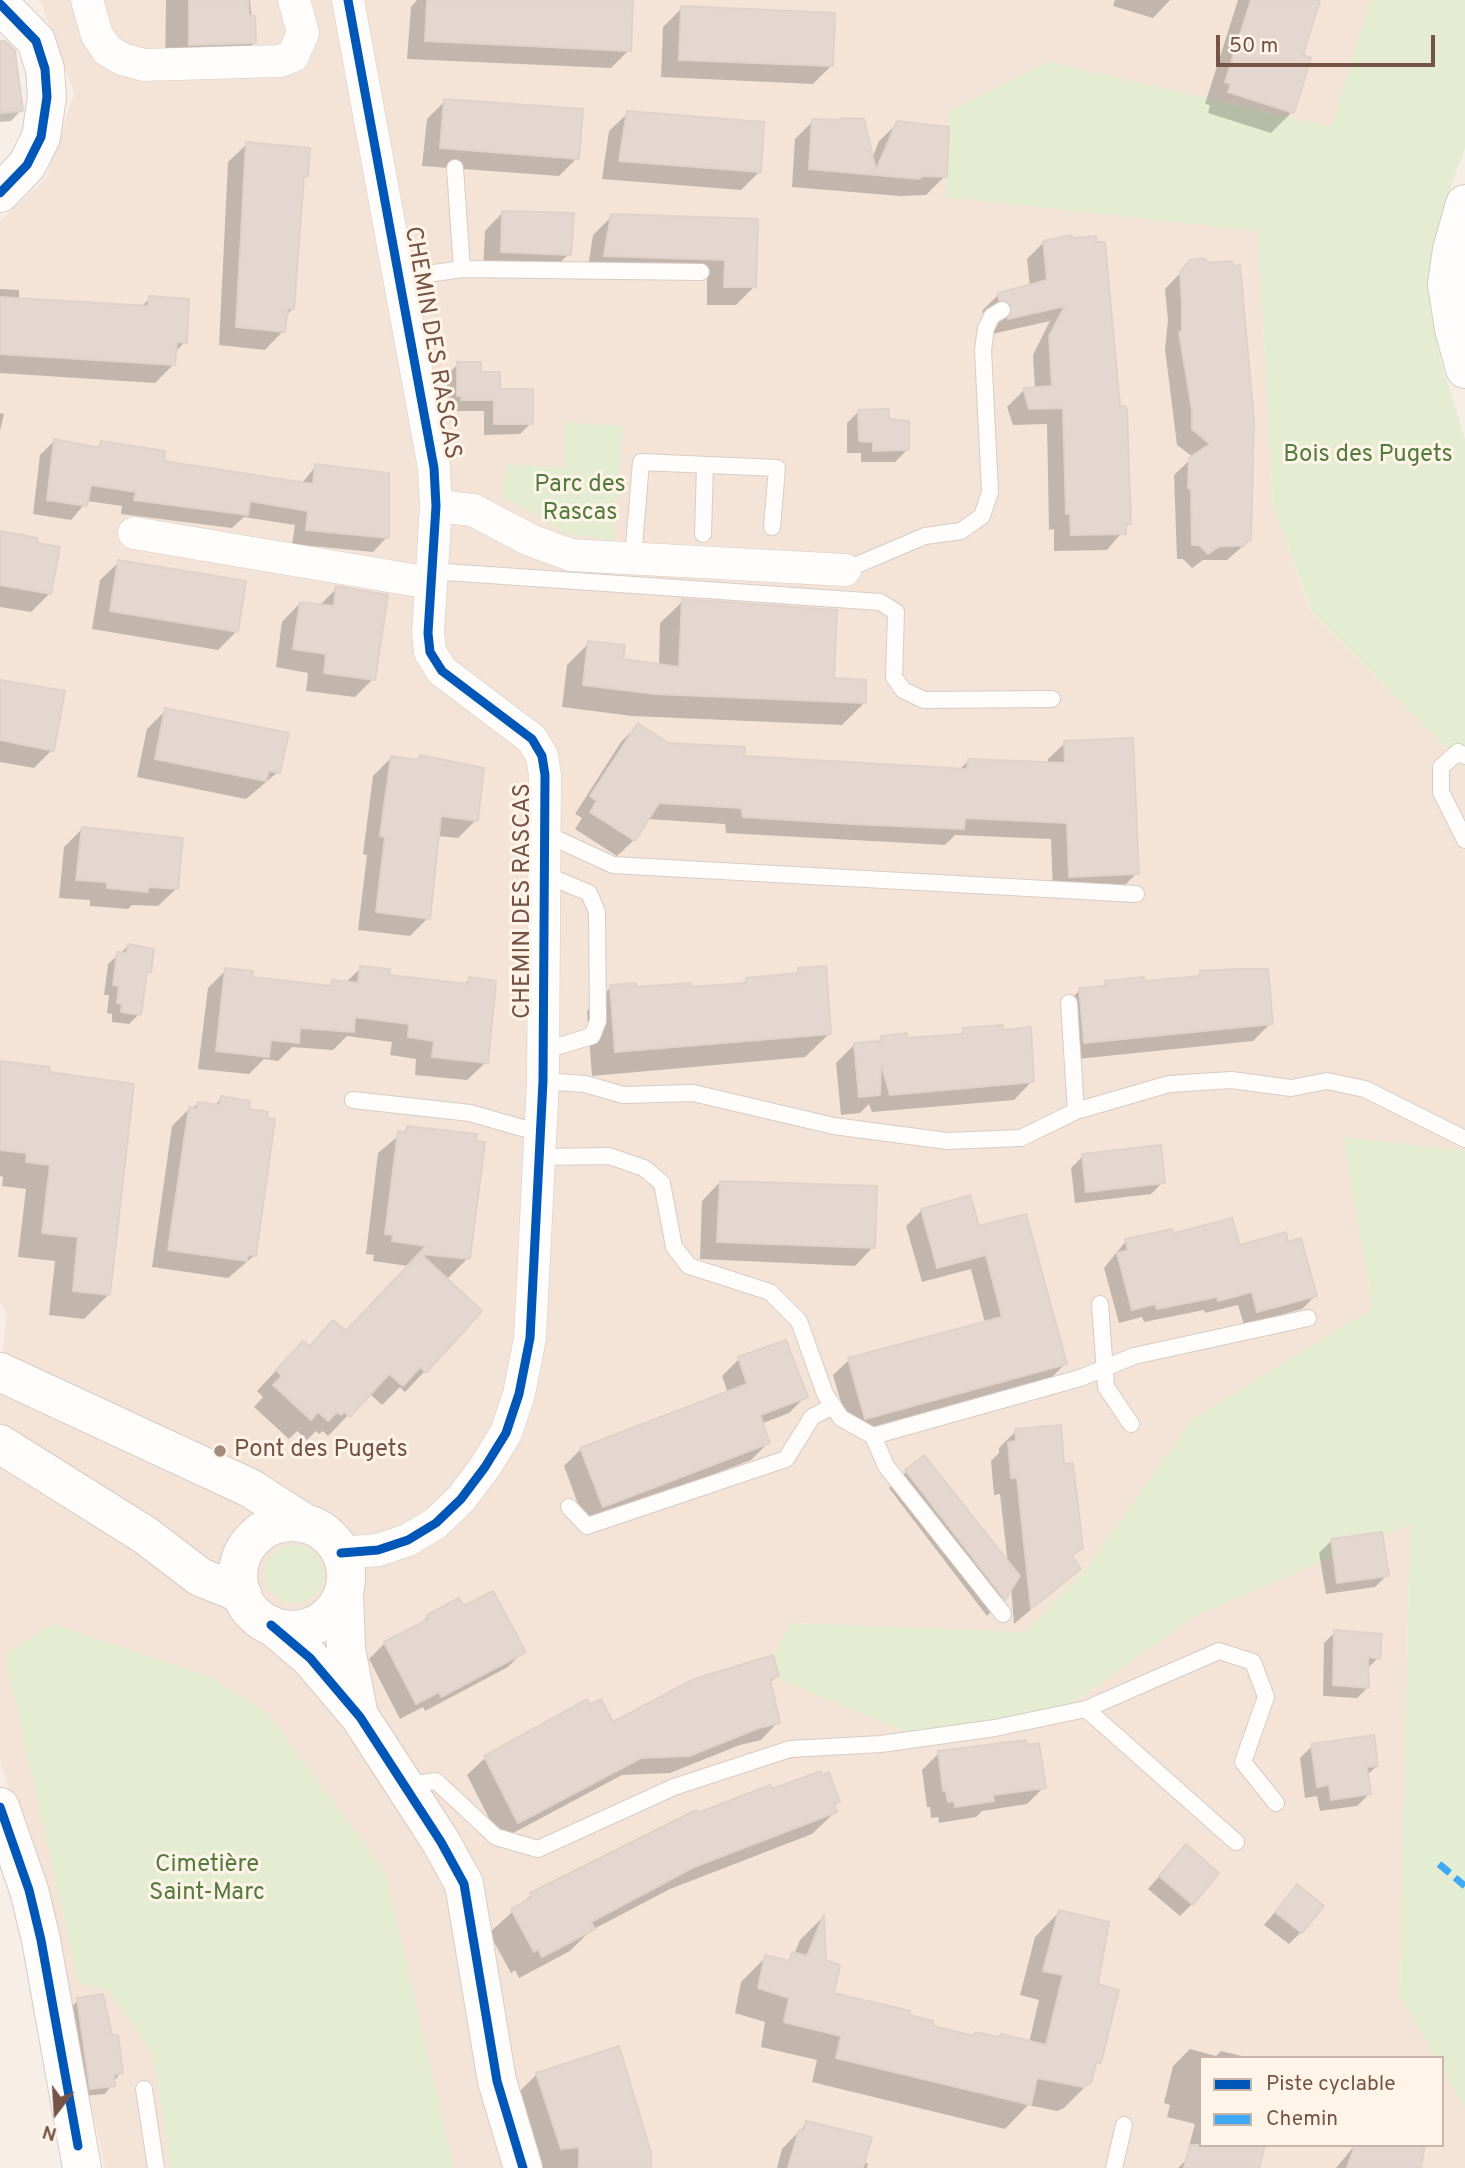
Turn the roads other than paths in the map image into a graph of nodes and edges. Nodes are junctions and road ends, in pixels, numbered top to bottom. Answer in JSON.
{"nodes":[{"id":1,"x":87,"y":0,"type":"edge"},
{"id":2,"x":294,"y":0,"type":"edge"},
{"id":3,"x":348,"y":0,"type":"edge"},
{"id":4,"x":0,"y":4,"type":"edge"},
{"id":5,"x":455,"y":168,"type":"dead end"},
{"id":6,"x":0,"y":193,"type":"edge"},
{"id":7,"x":1465,"y":204,"type":"edge"},
{"id":8,"x":462,"y":269,"type":"junction"},
{"id":9,"x":701,"y":272,"type":"dead end"},
{"id":10,"x":400,"y":278,"type":"junction"},
{"id":11,"x":1002,"y":310,"type":"dead end"},
{"id":12,"x":1465,"y":369,"type":"edge"},
{"id":13,"x":705,"y":465,"type":"junction"},
{"id":14,"x":436,"y":506,"type":"junction"},
{"id":15,"x":772,"y":527,"type":"dead end"},
{"id":16,"x":134,"y":533,"type":"dead end"},
{"id":17,"x":703,"y":534,"type":"dead end"},
{"id":18,"x":633,"y":558,"type":"junction"},
{"id":19,"x":845,"y":570,"type":"joint"},
{"id":20,"x":430,"y":577,"type":"junction"},
{"id":21,"x":1052,"y":699,"type":"dead end"},
{"id":22,"x":1465,"y":756,"type":"edge"},
{"id":23,"x":544,"y":833,"type":"junction"},
{"id":24,"x":1465,"y":840,"type":"edge"},
{"id":25,"x":544,"y":874,"type":"junction"},
{"id":26,"x":1136,"y":894,"type":"dead end"},
{"id":27,"x":1069,"y":1003,"type":"dead end"},
{"id":28,"x":543,"y":1066,"type":"junction"},
{"id":29,"x":353,"y":1100,"type":"dead end"},
{"id":30,"x":1076,"y":1111,"type":"junction"},
{"id":31,"x":1465,"y":1139,"type":"edge"},
{"id":32,"x":540,"y":1145,"type":"junction"},
{"id":33,"x":1100,"y":1304,"type":"dead end"},
{"id":34,"x":1308,"y":1318,"type":"dead end"},
{"id":35,"x":1105,"y":1368,"type":"junction"},
{"id":36,"x":0,"y":1372,"type":"edge"},
{"id":37,"x":833,"y":1406,"type":"junction"},
{"id":38,"x":1131,"y":1424,"type":"dead end"},
{"id":39,"x":873,"y":1436,"type":"junction"},
{"id":40,"x":0,"y":1444,"type":"edge"},
{"id":41,"x":195,"y":1464,"type":"junction"},
{"id":42,"x":569,"y":1507,"type":"dead end"},
{"id":43,"x":306,"y":1524,"type":"junction"},
{"id":44,"x":145,"y":1535,"type":"junction"},
{"id":45,"x":248,"y":1545,"type":"junction"},
{"id":46,"x":341,"y":1553,"type":"junction"},
{"id":47,"x":344,"y":1593,"type":"junction"},
{"id":48,"x":242,"y":1594,"type":"junction"},
{"id":49,"x":1003,"y":1614,"type":"dead end"},
{"id":50,"x":271,"y":1625,"type":"junction"},
{"id":51,"x":1086,"y":1709,"type":"junction"},
{"id":52,"x":360,"y":1717,"type":"junction"},
{"id":53,"x":405,"y":1786,"type":"junction"},
{"id":54,"x":1276,"y":1803,"type":"dead end"},
{"id":55,"x":0,"y":1807,"type":"edge"},
{"id":56,"x":1236,"y":1842,"type":"dead end"},
{"id":57,"x":144,"y":2089,"type":"dead end"},
{"id":58,"x":1124,"y":2125,"type":"dead end"},
{"id":59,"x":87,"y":2166,"type":"edge"},
{"id":60,"x":156,"y":2168,"type":"edge"},
{"id":61,"x":523,"y":2168,"type":"edge"},
{"id":62,"x":1114,"y":2168,"type":"edge"}],
"edges":[{"from":1,"to":2,"type":"street"},
{"from":3,"to":10,"type":"street","name":"CHEMIN DES RASCAS"},
{"from":4,"to":6,"type":"street"},
{"from":5,"to":8,"type":"lane"},
{"from":7,"to":12,"type":"street"},
{"from":8,"to":9,"type":"lane"},
{"from":8,"to":10,"type":"lane"},
{"from":10,"to":14,"type":"street","name":"CHEMIN DES RASCAS"},
{"from":11,"to":19,"type":"lane"},
{"from":13,"to":15,"type":"lane"},
{"from":13,"to":17,"type":"lane"},
{"from":13,"to":18,"type":"lane"},
{"from":14,"to":18,"type":"street"},
{"from":14,"to":20,"type":"street","name":"CHEMIN DES RASCAS"},
{"from":16,"to":20,"type":"street"},
{"from":18,"to":19,"type":"street"},
{"from":20,"to":21,"type":"lane"},
{"from":20,"to":23,"type":"street","name":"CHEMIN DES RASCAS"},
{"from":22,"to":24,"type":"lane"},
{"from":23,"to":25,"type":"street","name":"CHEMIN DES RASCAS"},
{"from":23,"to":26,"type":"lane"},
{"from":25,"to":28,"type":"street","name":"CHEMIN DES RASCAS"},
{"from":25,"to":28,"type":"lane"},
{"from":27,"to":30,"type":"lane"},
{"from":28,"to":30,"type":"lane"},
{"from":28,"to":32,"type":"street","name":"CHEMIN DES RASCAS"},
{"from":29,"to":32,"type":"lane"},
{"from":30,"to":31,"type":"lane"},
{"from":32,"to":37,"type":"lane"},
{"from":32,"to":46,"type":"street","name":"CHEMIN DES RASCAS"},
{"from":33,"to":35,"type":"lane"},
{"from":34,"to":35,"type":"lane"},
{"from":35,"to":38,"type":"lane"},
{"from":35,"to":39,"type":"lane"},
{"from":36,"to":41,"type":"street"},
{"from":37,"to":39,"type":"lane"},
{"from":37,"to":42,"type":"lane"},
{"from":39,"to":49,"type":"lane"},
{"from":40,"to":44,"type":"street"},
{"from":41,"to":43,"type":"street"},
{"from":41,"to":45,"type":"street"},
{"from":43,"to":45,"type":"street"},
{"from":43,"to":46,"type":"street"},
{"from":44,"to":45,"type":"street"},
{"from":44,"to":48,"type":"street"},
{"from":45,"to":48,"type":"street"},
{"from":46,"to":47,"type":"street"},
{"from":47,"to":50,"type":"street"},
{"from":47,"to":52,"type":"street"},
{"from":48,"to":50,"type":"street"},
{"from":50,"to":52,"type":"street"},
{"from":51,"to":53,"type":"lane"},
{"from":51,"to":54,"type":"lane"},
{"from":51,"to":56,"type":"lane"},
{"from":52,"to":53,"type":"street"},
{"from":53,"to":61,"type":"street"},
{"from":55,"to":59,"type":"street"},
{"from":57,"to":60,"type":"lane"},
{"from":58,"to":62,"type":"lane"}]}
